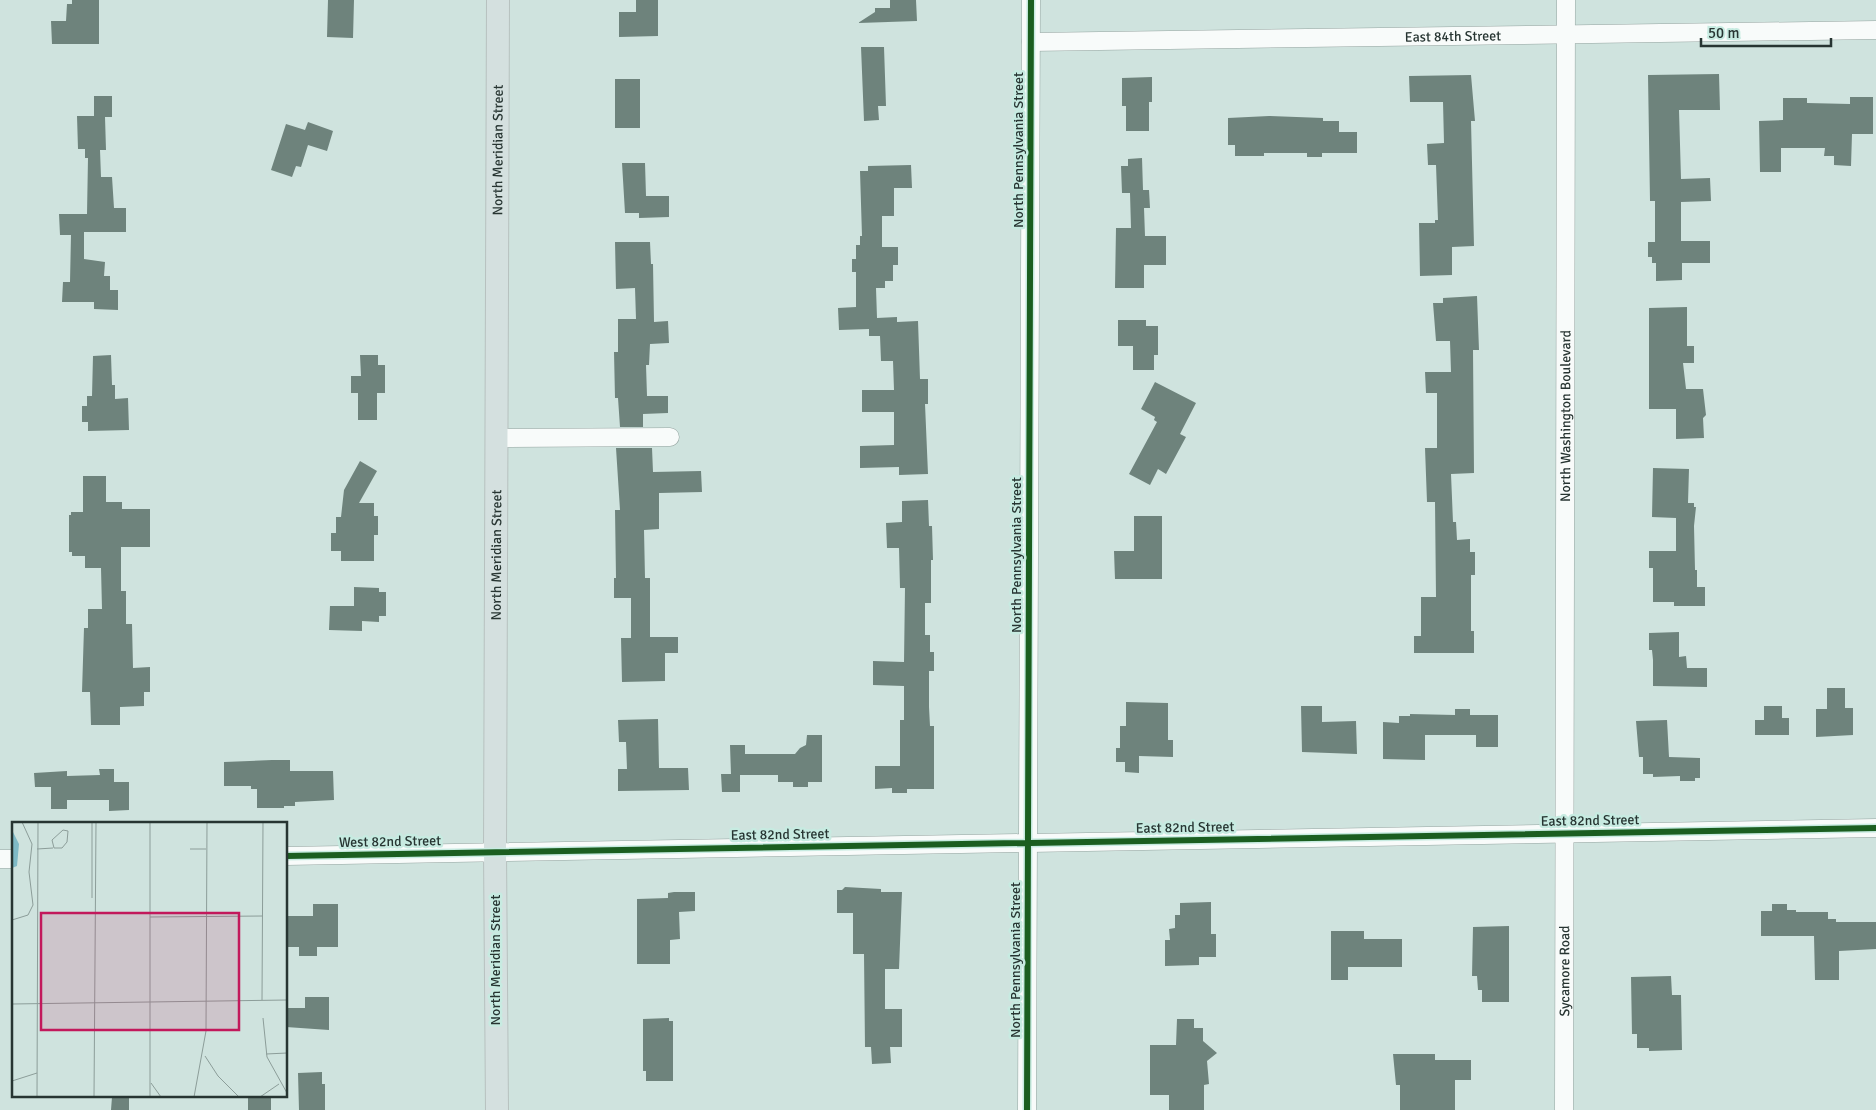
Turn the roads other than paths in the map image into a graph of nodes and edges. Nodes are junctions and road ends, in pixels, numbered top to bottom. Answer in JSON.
{"nodes":[{"id":1,"x":498,"y":0,"type":"edge"},
{"id":2,"x":1031,"y":0,"type":"edge"},
{"id":3,"x":1566,"y":0,"type":"edge"},
{"id":4,"x":1876,"y":30,"type":"edge"},
{"id":5,"x":1566,"y":32,"type":"junction"},
{"id":6,"x":1031,"y":42,"type":"junction"},
{"id":7,"x":670,"y":437,"type":"dead end"},
{"id":8,"x":498,"y":438,"type":"junction"},
{"id":9,"x":1876,"y":828,"type":"edge"},
{"id":10,"x":1563,"y":833,"type":"junction"},
{"id":11,"x":1027,"y":842,"type":"junction"},
{"id":12,"x":495,"y":852,"type":"junction"},
{"id":13,"x":288,"y":856,"type":"edge"},
{"id":14,"x":497,"y":1110,"type":"edge"},
{"id":15,"x":1027,"y":1110,"type":"edge"},
{"id":16,"x":1564,"y":1110,"type":"edge"}],
"edges":[{"from":1,"to":8,"type":"main road","name":"North Meridian Street"},
{"from":2,"to":6,"type":"street","name":"North Pennsylvania Street"},
{"from":3,"to":5,"type":"street","name":"North Washington Boulevard"},
{"from":4,"to":5,"type":"street","name":"East 84th Street"},
{"from":5,"to":6,"type":"street","name":"East 84th Street"},
{"from":5,"to":10,"type":"street","name":"North Washington Boulevard"},
{"from":6,"to":11,"type":"street","name":"North Pennsylvania Street"},
{"from":7,"to":8,"type":"street"},
{"from":8,"to":12,"type":"main road","name":"North Meridian Street"},
{"from":9,"to":10,"type":"street","name":"East 82nd Street"},
{"from":10,"to":11,"type":"street","name":"East 82nd Street"},
{"from":10,"to":16,"type":"street","name":"Sycamore Road"},
{"from":11,"to":12,"type":"street","name":"East 82nd Street"},
{"from":11,"to":15,"type":"street","name":"North Pennsylvania Street"},
{"from":12,"to":13,"type":"street","name":"West 82nd Street"},
{"from":12,"to":14,"type":"main road","name":"North Meridian Street"}]}
